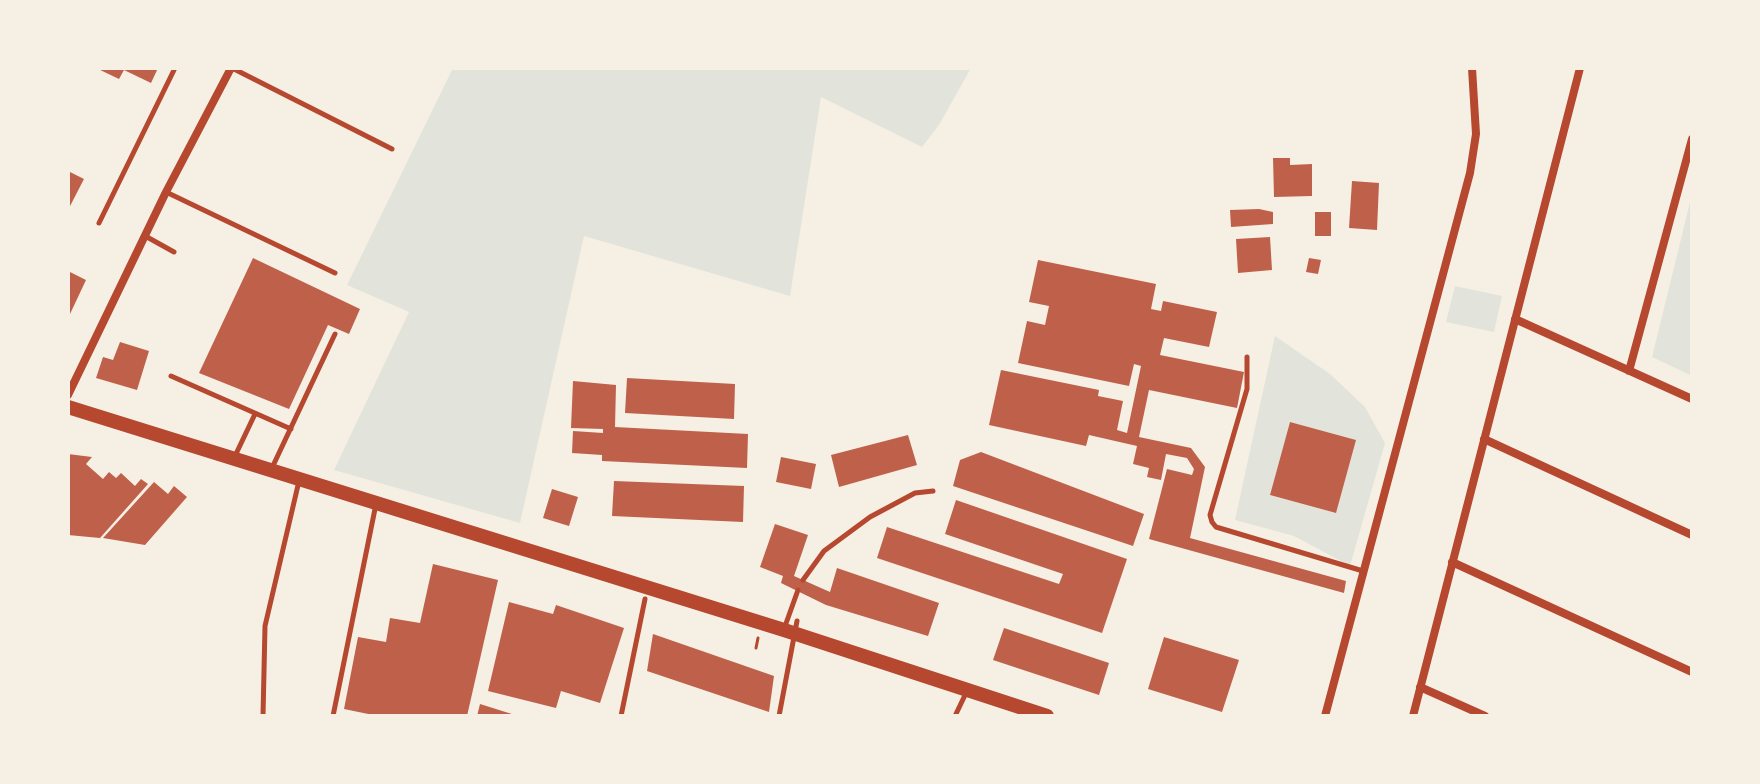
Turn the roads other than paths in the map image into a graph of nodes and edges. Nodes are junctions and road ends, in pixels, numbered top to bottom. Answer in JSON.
{"nodes":[{"id":1,"x":175,"y":68,"type":"edge"},
{"id":2,"x":232,"y":68,"type":"edge"},
{"id":3,"x":1472,"y":68,"type":"edge"},
{"id":4,"x":1580,"y":68,"type":"edge"},
{"id":5,"x":1692,"y":139,"type":"edge"},
{"id":6,"x":392,"y":149,"type":"dead end"},
{"id":7,"x":166,"y":192,"type":"junction"},
{"id":8,"x":99,"y":223,"type":"dead end"},
{"id":9,"x":147,"y":237,"type":"junction"},
{"id":10,"x":174,"y":252,"type":"dead end"},
{"id":11,"x":335,"y":273,"type":"dead end"},
{"id":12,"x":1515,"y":319,"type":"junction"},
{"id":13,"x":335,"y":334,"type":"dead end"},
{"id":14,"x":1247,"y":357,"type":"dead end"},
{"id":15,"x":1629,"y":371,"type":"junction"},
{"id":16,"x":171,"y":376,"type":"dead end"},
{"id":17,"x":68,"y":397,"type":"edge"},
{"id":18,"x":1692,"y":399,"type":"edge"},
{"id":19,"x":68,"y":407,"type":"edge"},
{"id":20,"x":255,"y":414,"type":"junction"},
{"id":21,"x":291,"y":429,"type":"junction"},
{"id":22,"x":1484,"y":439,"type":"junction"},
{"id":23,"x":234,"y":460,"type":"junction"},
{"id":24,"x":270,"y":471,"type":"junction"},
{"id":25,"x":299,"y":480,"type":"junction"},
{"id":26,"x":933,"y":491,"type":"dead end"},
{"id":27,"x":376,"y":503,"type":"junction"},
{"id":28,"x":1692,"y":535,"type":"edge"},
{"id":29,"x":1452,"y":562,"type":"junction"},
{"id":30,"x":1363,"y":571,"type":"junction"},
{"id":31,"x":803,"y":580,"type":"dead end"},
{"id":32,"x":798,"y":590,"type":"dead end"},
{"id":33,"x":645,"y":599,"type":"dead end"},
{"id":34,"x":792,"y":629,"type":"junction"},
{"id":35,"x":1692,"y":672,"type":"edge"},
{"id":36,"x":1420,"y":687,"type":"junction"},
{"id":37,"x":967,"y":690,"type":"junction"},
{"id":38,"x":263,"y":716,"type":"edge"},
{"id":39,"x":333,"y":716,"type":"edge"},
{"id":40,"x":621,"y":716,"type":"edge"},
{"id":41,"x":779,"y":716,"type":"edge"},
{"id":42,"x":955,"y":716,"type":"edge"},
{"id":43,"x":1047,"y":716,"type":"edge"},
{"id":44,"x":1325,"y":716,"type":"edge"},
{"id":45,"x":1413,"y":716,"type":"edge"},
{"id":46,"x":1485,"y":716,"type":"edge"}],
"edges":[{"from":1,"to":8,"type":"lane"},
{"from":2,"to":6,"type":"lane"},
{"from":2,"to":7,"type":"street"},
{"from":3,"to":30,"type":"street"},
{"from":4,"to":12,"type":"street"},
{"from":5,"to":15,"type":"street"},
{"from":7,"to":9,"type":"street"},
{"from":7,"to":11,"type":"lane"},
{"from":9,"to":10,"type":"lane"},
{"from":9,"to":17,"type":"street"},
{"from":12,"to":15,"type":"street"},
{"from":12,"to":22,"type":"street"},
{"from":13,"to":21,"type":"lane"},
{"from":14,"to":30,"type":"lane"},
{"from":15,"to":18,"type":"street"},
{"from":16,"to":20,"type":"lane"},
{"from":17,"to":23,"type":"main road"},
{"from":19,"to":23,"type":"main road"},
{"from":20,"to":21,"type":"lane"},
{"from":20,"to":23,"type":"lane"},
{"from":21,"to":24,"type":"lane"},
{"from":22,"to":28,"type":"street"},
{"from":22,"to":29,"type":"street"},
{"from":23,"to":24,"type":"main road"},
{"from":24,"to":25,"type":"main road"},
{"from":25,"to":27,"type":"main road"},
{"from":25,"to":38,"type":"lane"},
{"from":26,"to":31,"type":"lane"},
{"from":27,"to":34,"type":"main road"},
{"from":27,"to":39,"type":"lane"},
{"from":29,"to":35,"type":"street"},
{"from":29,"to":36,"type":"street"},
{"from":30,"to":44,"type":"street"},
{"from":32,"to":34,"type":"lane"},
{"from":33,"to":40,"type":"lane"},
{"from":34,"to":37,"type":"main road"},
{"from":34,"to":41,"type":"lane"},
{"from":36,"to":45,"type":"street"},
{"from":36,"to":46,"type":"street"},
{"from":37,"to":42,"type":"lane"},
{"from":37,"to":43,"type":"main road"}]}
